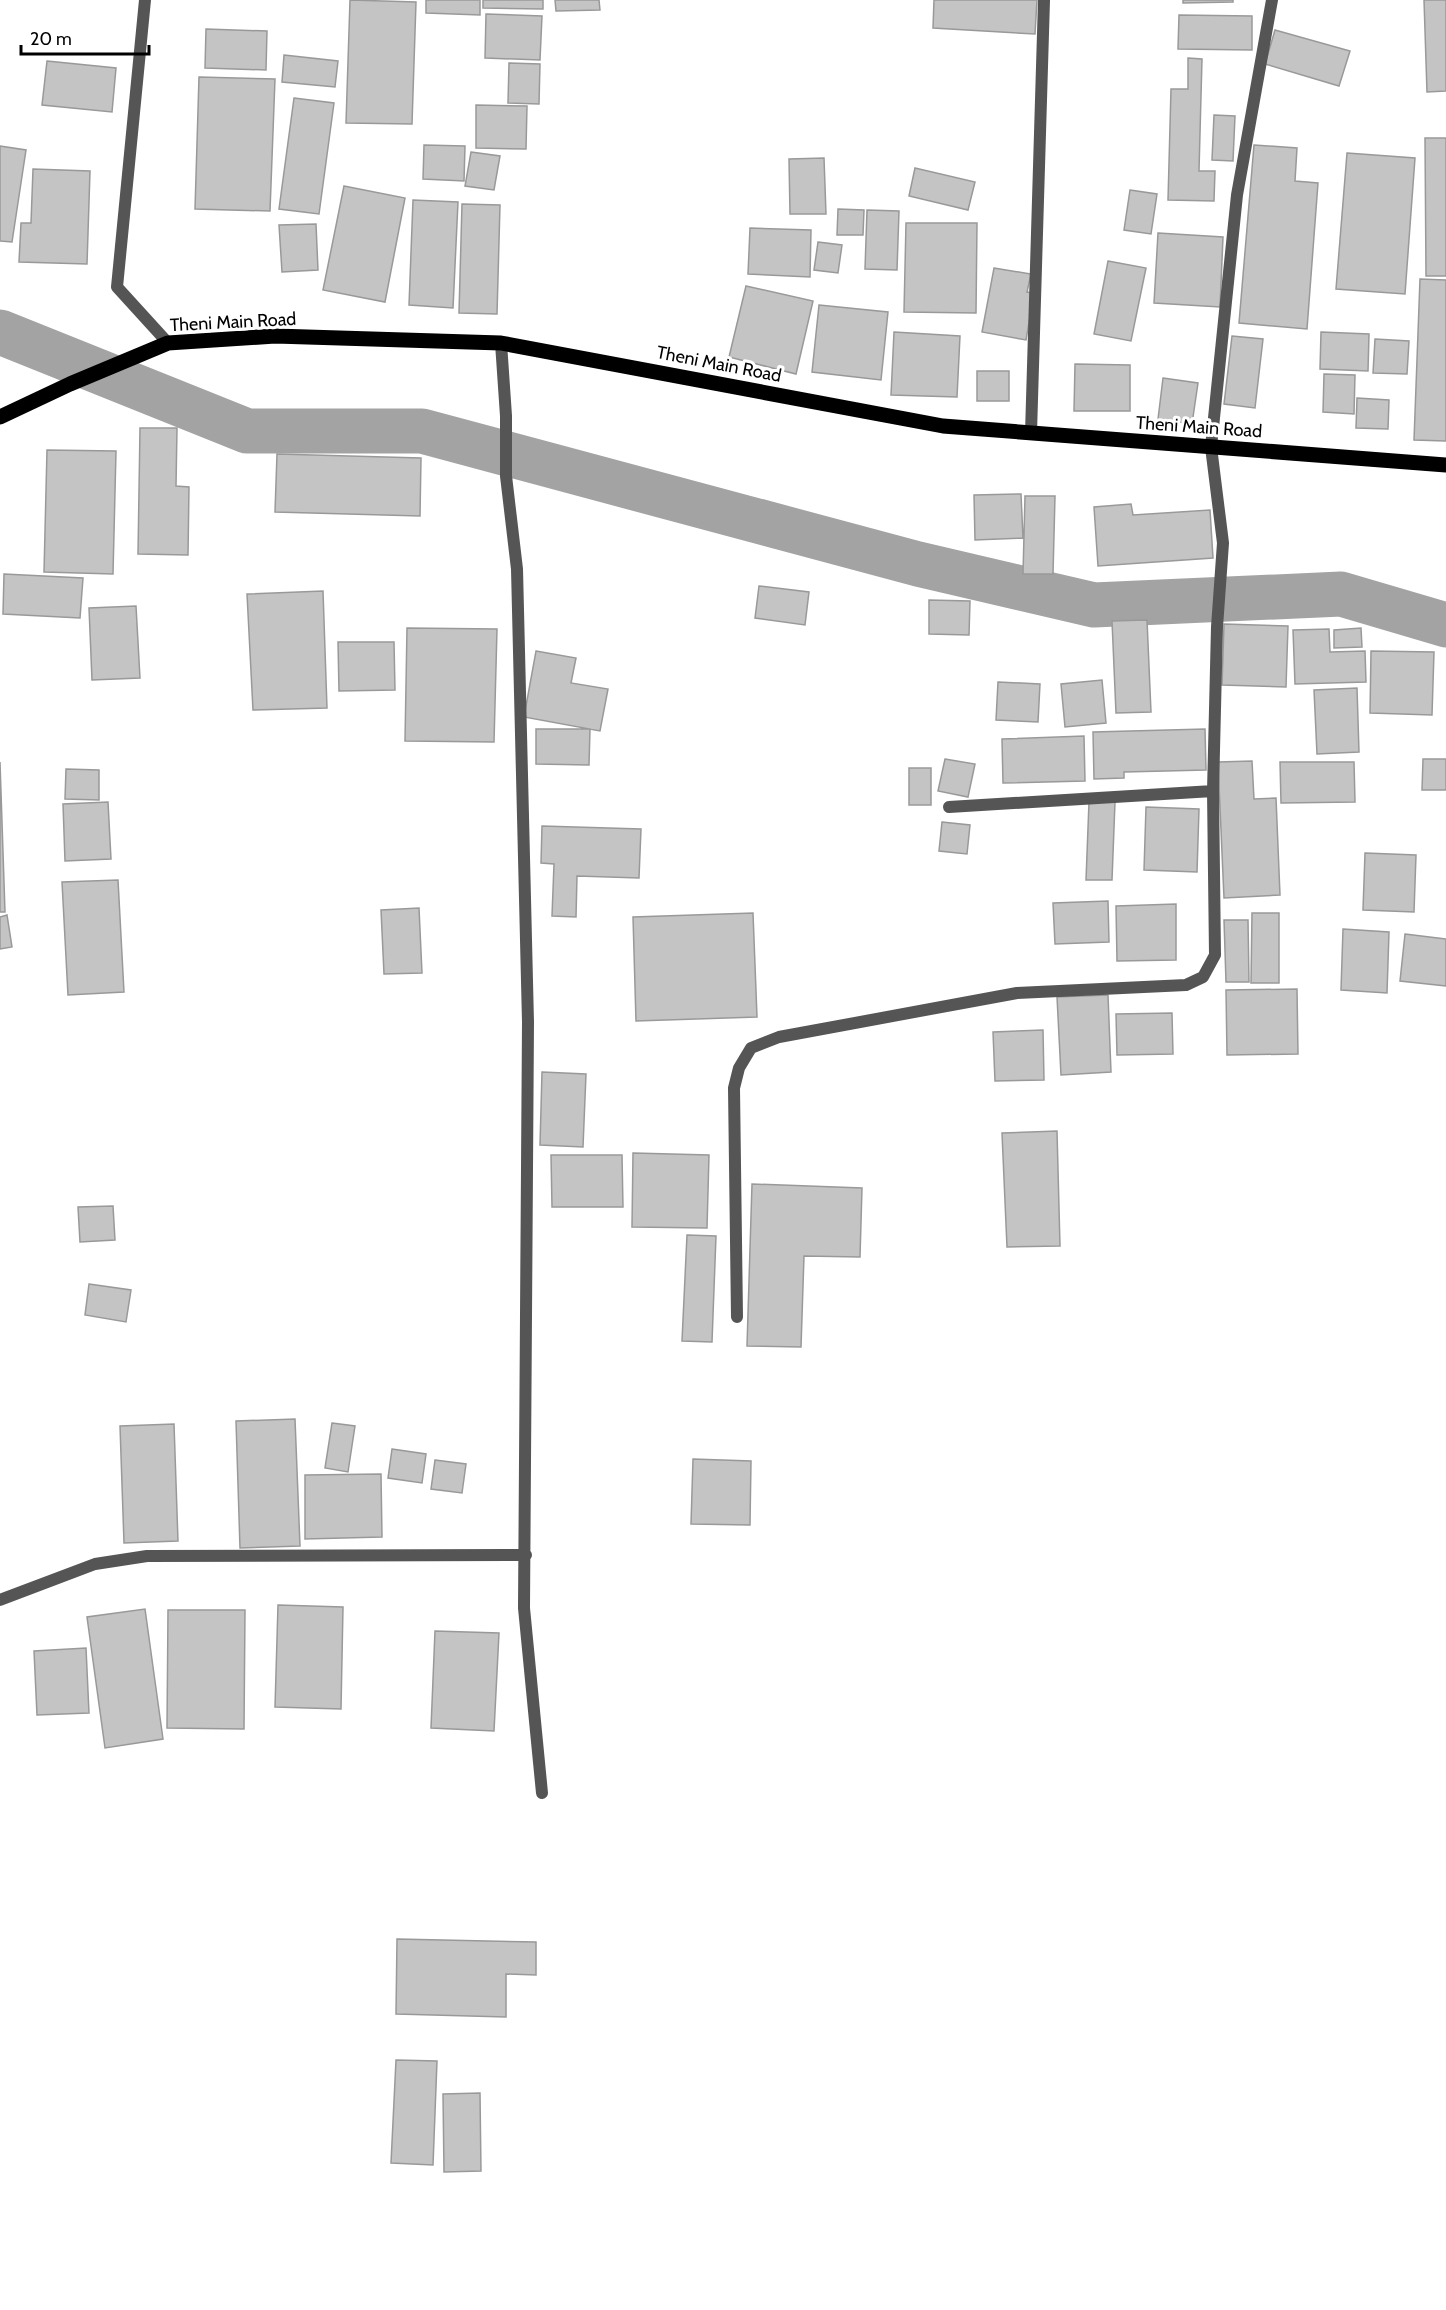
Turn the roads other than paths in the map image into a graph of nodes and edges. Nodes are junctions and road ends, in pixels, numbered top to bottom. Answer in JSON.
{"nodes":[{"id":1,"x":145,"y":0,"type":"edge"},
{"id":2,"x":1044,"y":0,"type":"edge"},
{"id":3,"x":1272,"y":0,"type":"edge"},
{"id":4,"x":168,"y":343,"type":"junction"},
{"id":5,"x":501,"y":343,"type":"junction"},
{"id":6,"x":0,"y":417,"type":"edge"},
{"id":7,"x":1031,"y":433,"type":"junction"},
{"id":8,"x":1211,"y":447,"type":"junction"},
{"id":9,"x":1446,"y":465,"type":"edge"},
{"id":10,"x":1213,"y":791,"type":"junction"},
{"id":11,"x":949,"y":807,"type":"dead end"},
{"id":12,"x":737,"y":1317,"type":"dead end"},
{"id":13,"x":526,"y":1556,"type":"junction"},
{"id":14,"x":0,"y":1600,"type":"edge"},
{"id":15,"x":543,"y":1793,"type":"dead end"}],
"edges":[{"from":1,"to":4,"type":"street"},
{"from":2,"to":7,"type":"street"},
{"from":3,"to":8,"type":"street"},
{"from":4,"to":5,"type":"main road","name":"Theni Main Road"},
{"from":4,"to":6,"type":"main road","name":"Theni Main Road"},
{"from":5,"to":7,"type":"main road","name":"Theni Main Road"},
{"from":5,"to":13,"type":"street"},
{"from":7,"to":8,"type":"main road","name":"Theni Main Road"},
{"from":8,"to":9,"type":"main road","name":"Theni Main Road"},
{"from":8,"to":10,"type":"street"},
{"from":10,"to":11,"type":"street"},
{"from":10,"to":12,"type":"street"},
{"from":13,"to":14,"type":"street"},
{"from":13,"to":15,"type":"street"}]}
